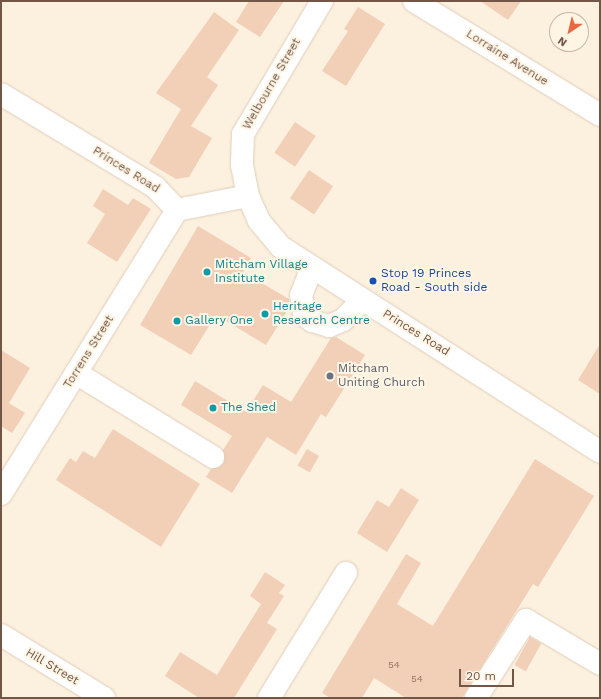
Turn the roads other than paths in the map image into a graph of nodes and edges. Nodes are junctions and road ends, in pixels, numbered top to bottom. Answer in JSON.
{"nodes":[{"id":1,"x":322,"y":1,"type":"edge"},
{"id":2,"x":414,"y":1,"type":"edge"},
{"id":3,"x":1,"y":94,"type":"edge"},
{"id":4,"x":600,"y":115,"type":"edge"},
{"id":5,"x":248,"y":196,"type":"junction"},
{"id":6,"x":177,"y":210,"type":"junction"},
{"id":7,"x":312,"y":267,"type":"junction"},
{"id":8,"x":362,"y":300,"type":"junction"},
{"id":9,"x":76,"y":373,"type":"junction"},
{"id":10,"x":600,"y":452,"type":"edge"},
{"id":11,"x":213,"y":457,"type":"dead end"},
{"id":12,"x":1,"y":494,"type":"edge"},
{"id":13,"x":346,"y":573,"type":"dead end"},
{"id":14,"x":1,"y":635,"type":"edge"},
{"id":15,"x":600,"y":664,"type":"edge"},
{"id":16,"x":104,"y":698,"type":"edge"},
{"id":17,"x":268,"y":698,"type":"edge"},
{"id":18,"x":476,"y":698,"type":"edge"}],
"edges":[{"from":1,"to":5,"type":"street","name":"Welbourne Street"},
{"from":2,"to":4,"type":"street","name":"Lorraine Avenue"},
{"from":3,"to":6,"type":"street","name":"Princes Road"},
{"from":5,"to":6,"type":"street"},
{"from":5,"to":7,"type":"street","name":"Princes Road"},
{"from":6,"to":9,"type":"street","name":"Torrens Street"},
{"from":7,"to":8,"type":"street","name":"Princes Road"},
{"from":7,"to":8,"type":"street"},
{"from":8,"to":10,"type":"street","name":"Princes Road"},
{"from":9,"to":11,"type":"street"},
{"from":9,"to":12,"type":"street","name":"Torrens Street"},
{"from":13,"to":17,"type":"street"},
{"from":14,"to":16,"type":"street","name":"Hill Street"},
{"from":15,"to":18,"type":"street"}]}
